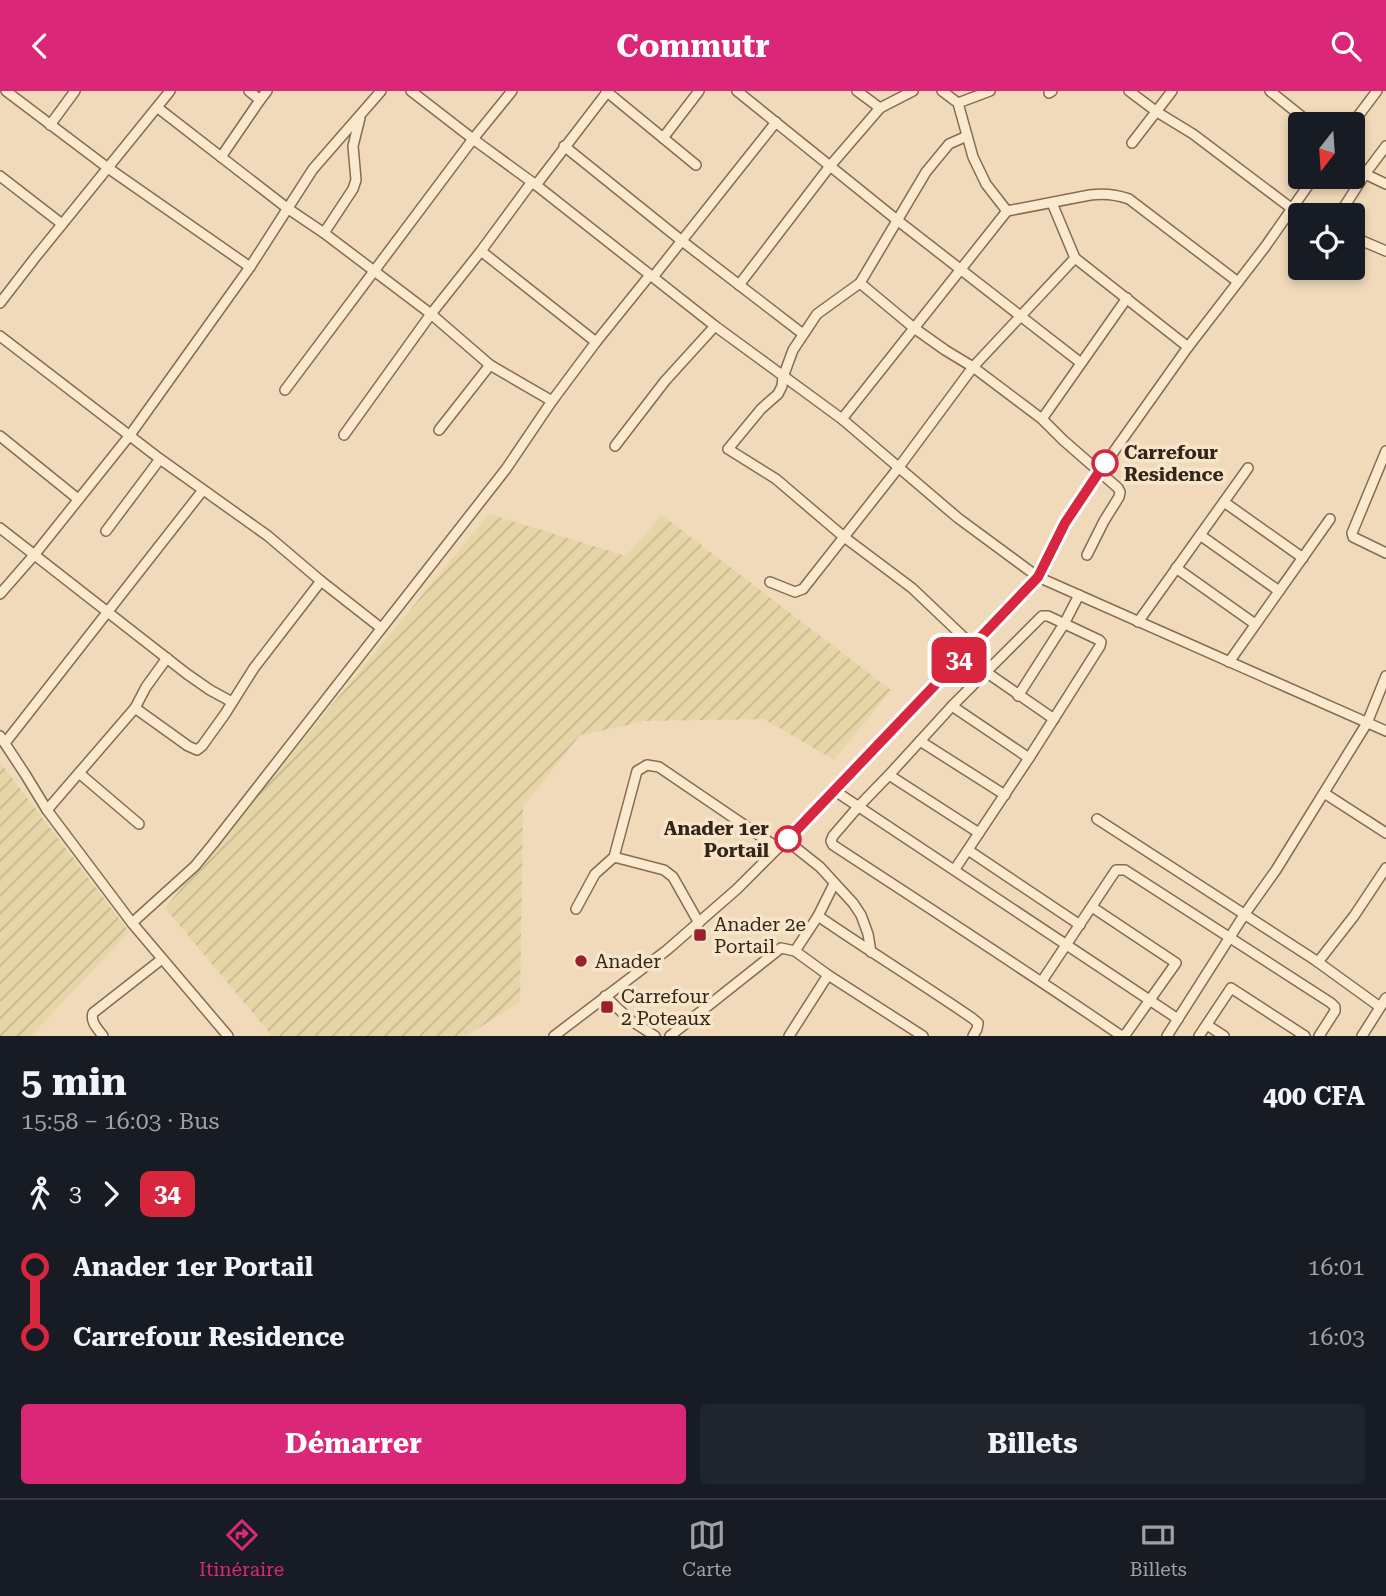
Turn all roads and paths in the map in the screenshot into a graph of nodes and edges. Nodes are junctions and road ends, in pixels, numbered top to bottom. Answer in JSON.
{"nodes":[{"id":1,"x":5,"y":91,"type":"edge"},
{"id":2,"x":75,"y":91,"type":"edge"},
{"id":3,"x":170,"y":91,"type":"edge"},
{"id":4,"x":249,"y":91,"type":"edge"},
{"id":5,"x":267,"y":91,"type":"edge"},
{"id":6,"x":381,"y":91,"type":"edge"},
{"id":7,"x":411,"y":91,"type":"edge"},
{"id":8,"x":512,"y":91,"type":"edge"},
{"id":9,"x":607,"y":91,"type":"edge"},
{"id":10,"x":699,"y":91,"type":"edge"},
{"id":11,"x":737,"y":91,"type":"edge"},
{"id":12,"x":856,"y":91,"type":"edge"},
{"id":13,"x":913,"y":91,"type":"edge"},
{"id":14,"x":942,"y":91,"type":"edge"},
{"id":15,"x":990,"y":91,"type":"edge"},
{"id":16,"x":1129,"y":91,"type":"edge"},
{"id":17,"x":1172,"y":91,"type":"edge"},
{"id":18,"x":1272,"y":91,"type":"edge"},
{"id":19,"x":1377,"y":91,"type":"edge"},
{"id":20,"x":260,"y":100,"type":"junction"},
{"id":21,"x":958,"y":103,"type":"junction"},
{"id":22,"x":158,"y":108,"type":"junction"},
{"id":23,"x":880,"y":108,"type":"junction"},
{"id":24,"x":1157,"y":112,"type":"junction"},
{"id":25,"x":1297,"y":112,"type":"edge"},
{"id":26,"x":1361,"y":112,"type":"edge"},
{"id":27,"x":360,"y":117,"type":"junction"},
{"id":28,"x":776,"y":122,"type":"junction"},
{"id":29,"x":50,"y":125,"type":"junction"},
{"id":30,"x":967,"y":136,"type":"junction"},
{"id":31,"x":663,"y":138,"type":"junction"},
{"id":32,"x":473,"y":139,"type":"junction"},
{"id":33,"x":1132,"y":143,"type":"dead end"},
{"id":34,"x":564,"y":146,"type":"junction"},
{"id":35,"x":1386,"y":146,"type":"edge"},
{"id":36,"x":221,"y":157,"type":"junction"},
{"id":37,"x":696,"y":165,"type":"dead end"},
{"id":38,"x":830,"y":166,"type":"junction"},
{"id":39,"x":108,"y":168,"type":"junction"},
{"id":40,"x":1365,"y":174,"type":"joint"},
{"id":41,"x":0,"y":176,"type":"edge"},
{"id":42,"x":534,"y":184,"type":"junction"},
{"id":43,"x":1386,"y":184,"type":"edge"},
{"id":44,"x":1052,"y":203,"type":"junction"},
{"id":45,"x":1288,"y":206,"type":"edge"},
{"id":46,"x":287,"y":208,"type":"junction"},
{"id":47,"x":1007,"y":211,"type":"junction"},
{"id":48,"x":1288,"y":212,"type":"edge"},
{"id":49,"x":897,"y":221,"type":"junction"},
{"id":50,"x":62,"y":224,"type":"junction"},
{"id":51,"x":324,"y":233,"type":"junction"},
{"id":52,"x":682,"y":241,"type":"junction"},
{"id":53,"x":1365,"y":242,"type":"edge"},
{"id":54,"x":481,"y":251,"type":"junction"},
{"id":55,"x":1386,"y":251,"type":"edge"},
{"id":56,"x":1076,"y":258,"type":"junction"},
{"id":57,"x":250,"y":267,"type":"junction"},
{"id":58,"x":961,"y":269,"type":"junction"},
{"id":59,"x":375,"y":271,"type":"junction"},
{"id":60,"x":652,"y":276,"type":"junction"},
{"id":61,"x":1238,"y":282,"type":"junction"},
{"id":62,"x":860,"y":283,"type":"junction"},
{"id":63,"x":738,"y":285,"type":"junction"},
{"id":64,"x":1127,"y":298,"type":"junction"},
{"id":65,"x":0,"y":303,"type":"edge"},
{"id":66,"x":431,"y":314,"type":"junction"},
{"id":67,"x":1021,"y":316,"type":"junction"},
{"id":68,"x":715,"y":326,"type":"junction"},
{"id":69,"x":914,"y":328,"type":"junction"},
{"id":70,"x":803,"y":334,"type":"junction"},
{"id":71,"x":0,"y":337,"type":"edge"},
{"id":72,"x":596,"y":342,"type":"junction"},
{"id":73,"x":1188,"y":347,"type":"junction"},
{"id":74,"x":1081,"y":363,"type":"junction"},
{"id":75,"x":490,"y":365,"type":"junction"},
{"id":76,"x":973,"y":367,"type":"junction"},
{"id":77,"x":783,"y":377,"type":"junction"},
{"id":78,"x":285,"y":390,"type":"dead end"},
{"id":79,"x":552,"y":401,"type":"junction"},
{"id":80,"x":842,"y":419,"type":"junction"},
{"id":81,"x":1042,"y":419,"type":"junction"},
{"id":82,"x":439,"y":430,"type":"dead end"},
{"id":83,"x":130,"y":435,"type":"junction"},
{"id":84,"x":344,"y":435,"type":"dead end"},
{"id":85,"x":0,"y":436,"type":"edge"},
{"id":86,"x":615,"y":446,"type":"dead end"},
{"id":87,"x":1386,"y":451,"type":"edge"},
{"id":88,"x":160,"y":459,"type":"junction"},
{"id":89,"x":899,"y":467,"type":"junction"},
{"id":90,"x":1248,"y":468,"type":"dead end"},
{"id":91,"x":1099,"y":472,"type":"junction"},
{"id":92,"x":203,"y":490,"type":"junction"},
{"id":93,"x":78,"y":499,"type":"junction"},
{"id":94,"x":1224,"y":502,"type":"junction"},
{"id":95,"x":1330,"y":519,"type":"dead end"},
{"id":96,"x":0,"y":528,"type":"edge"},
{"id":97,"x":106,"y":531,"type":"dead end"},
{"id":98,"x":1200,"y":535,"type":"junction"},
{"id":99,"x":844,"y":537,"type":"junction"},
{"id":100,"x":1386,"y":552,"type":"edge"},
{"id":101,"x":35,"y":554,"type":"junction"},
{"id":102,"x":1087,"y":555,"type":"dead end"},
{"id":103,"x":1303,"y":558,"type":"junction"},
{"id":104,"x":1176,"y":568,"type":"junction"},
{"id":105,"x":1038,"y":577,"type":"junction"},
{"id":106,"x":321,"y":581,"type":"junction"},
{"id":107,"x":770,"y":582,"type":"dead end"},
{"id":108,"x":1279,"y":591,"type":"junction"},
{"id":109,"x":0,"y":594,"type":"edge"},
{"id":110,"x":1079,"y":595,"type":"junction"},
{"id":111,"x":108,"y":611,"type":"junction"},
{"id":112,"x":1138,"y":622,"type":"junction"},
{"id":113,"x":1065,"y":624,"type":"junction"},
{"id":114,"x":1255,"y":624,"type":"junction"},
{"id":115,"x":381,"y":628,"type":"junction"},
{"id":116,"x":973,"y":646,"type":"junction"},
{"id":117,"x":167,"y":658,"type":"junction"},
{"id":118,"x":1229,"y":662,"type":"junction"},
{"id":119,"x":986,"y":673,"type":"junction"},
{"id":120,"x":1386,"y":676,"type":"edge"},
{"id":121,"x":1018,"y":696,"type":"junction"},
{"id":122,"x":232,"y":702,"type":"junction"},
{"id":123,"x":952,"y":706,"type":"junction"},
{"id":124,"x":135,"y":708,"type":"junction"},
{"id":125,"x":1054,"y":719,"type":"junction"},
{"id":126,"x":1367,"y":723,"type":"junction"},
{"id":127,"x":1386,"y":731,"type":"edge"},
{"id":128,"x":2,"y":739,"type":"edge"},
{"id":129,"x":920,"y":741,"type":"junction"},
{"id":130,"x":1030,"y":758,"type":"junction"},
{"id":131,"x":79,"y":773,"type":"junction"},
{"id":132,"x":889,"y":775,"type":"junction"},
{"id":133,"x":835,"y":791,"type":"junction"},
{"id":134,"x":1324,"y":793,"type":"junction"},
{"id":135,"x":1005,"y":795,"type":"junction"},
{"id":136,"x":858,"y":807,"type":"junction"},
{"id":137,"x":47,"y":810,"type":"junction"},
{"id":138,"x":1097,"y":819,"type":"dead end"},
{"id":139,"x":139,"y":824,"type":"dead end"},
{"id":140,"x":979,"y":833,"type":"junction"},
{"id":141,"x":1386,"y":833,"type":"edge"},
{"id":142,"x":786,"y":840,"type":"junction"},
{"id":143,"x":778,"y":848,"type":"junction"},
{"id":144,"x":968,"y":850,"type":"junction"},
{"id":145,"x":614,"y":857,"type":"junction"},
{"id":146,"x":1386,"y":867,"type":"edge"},
{"id":147,"x":955,"y":869,"type":"junction"},
{"id":148,"x":834,"y":884,"type":"junction"},
{"id":149,"x":1092,"y":907,"type":"junction"},
{"id":150,"x":576,"y":909,"type":"dead end"},
{"id":151,"x":1244,"y":915,"type":"junction"},
{"id":152,"x":818,"y":916,"type":"junction"},
{"id":153,"x":132,"y":923,"type":"junction"},
{"id":154,"x":699,"y":923,"type":"junction"},
{"id":155,"x":1080,"y":925,"type":"junction"},
{"id":156,"x":1230,"y":937,"type":"junction"},
{"id":157,"x":1068,"y":944,"type":"junction"},
{"id":158,"x":795,"y":951,"type":"junction"},
{"id":159,"x":871,"y":952,"type":"junction"},
{"id":160,"x":162,"y":958,"type":"junction"},
{"id":161,"x":1318,"y":962,"type":"junction"},
{"id":162,"x":828,"y":975,"type":"junction"},
{"id":163,"x":1042,"y":981,"type":"junction"},
{"id":164,"x":606,"y":996,"type":"junction"},
{"id":165,"x":1150,"y":1000,"type":"junction"},
{"id":166,"x":1383,"y":1003,"type":"edge"},
{"id":167,"x":1178,"y":1019,"type":"junction"},
{"id":168,"x":1207,"y":1025,"type":"junction"},
{"id":169,"x":103,"y":1036,"type":"edge"},
{"id":170,"x":228,"y":1036,"type":"edge"},
{"id":171,"x":554,"y":1036,"type":"edge"},
{"id":172,"x":655,"y":1036,"type":"edge"},
{"id":173,"x":670,"y":1036,"type":"edge"},
{"id":174,"x":789,"y":1036,"type":"edge"},
{"id":175,"x":923,"y":1036,"type":"edge"},
{"id":176,"x":973,"y":1036,"type":"edge"},
{"id":177,"x":1167,"y":1036,"type":"edge"},
{"id":178,"x":1199,"y":1036,"type":"edge"},
{"id":179,"x":1224,"y":1036,"type":"edge"},
{"id":180,"x":1305,"y":1036,"type":"edge"},
{"id":181,"x":1319,"y":1036,"type":"edge"},
{"id":182,"x":1362,"y":1036,"type":"edge"}],
"edges":[{"from":1,"to":29,"type":"street"},
{"from":2,"to":29,"type":"street"},
{"from":3,"to":22,"type":"street"},
{"from":4,"to":20,"type":"street"},
{"from":5,"to":20,"type":"street"},
{"from":6,"to":27,"type":"street"},
{"from":7,"to":32,"type":"street"},
{"from":8,"to":32,"type":"street"},
{"from":9,"to":31,"type":"street"},
{"from":9,"to":34,"type":"street"},
{"from":10,"to":31,"type":"street"},
{"from":11,"to":28,"type":"street"},
{"from":12,"to":23,"type":"street"},
{"from":13,"to":23,"type":"street"},
{"from":14,"to":21,"type":"street"},
{"from":15,"to":21,"type":"street"},
{"from":16,"to":24,"type":"street"},
{"from":17,"to":24,"type":"street"},
{"from":18,"to":25,"type":"street"},
{"from":19,"to":26,"type":"street"},
{"from":20,"to":36,"type":"street"},
{"from":21,"to":30,"type":"street"},
{"from":22,"to":36,"type":"street"},
{"from":22,"to":39,"type":"street"},
{"from":23,"to":38,"type":"street"},
{"from":24,"to":33,"type":"street"},
{"from":24,"to":45,"type":"street"},
{"from":27,"to":46,"type":"street"},
{"from":27,"to":51,"type":"street"},
{"from":28,"to":38,"type":"street"},
{"from":28,"to":52,"type":"street"},
{"from":29,"to":39,"type":"street"},
{"from":30,"to":47,"type":"street"},
{"from":30,"to":49,"type":"street"},
{"from":31,"to":37,"type":"street"},
{"from":32,"to":42,"type":"street"},
{"from":32,"to":59,"type":"street"},
{"from":34,"to":42,"type":"street"},
{"from":34,"to":52,"type":"street"},
{"from":35,"to":40,"type":"street"},
{"from":36,"to":46,"type":"street"},
{"from":38,"to":49,"type":"street"},
{"from":38,"to":63,"type":"street"},
{"from":39,"to":50,"type":"street"},
{"from":39,"to":57,"type":"street"},
{"from":40,"to":43,"type":"street"},
{"from":41,"to":50,"type":"street"},
{"from":42,"to":54,"type":"street"},
{"from":42,"to":60,"type":"street"},
{"from":44,"to":47,"type":"street"},
{"from":44,"to":56,"type":"street"},
{"from":44,"to":61,"type":"street"},
{"from":46,"to":51,"type":"street"},
{"from":46,"to":57,"type":"street"},
{"from":47,"to":58,"type":"street"},
{"from":48,"to":61,"type":"street"},
{"from":49,"to":58,"type":"street"},
{"from":49,"to":62,"type":"street"},
{"from":50,"to":65,"type":"street"},
{"from":51,"to":59,"type":"street"},
{"from":52,"to":60,"type":"street"},
{"from":52,"to":63,"type":"street"},
{"from":53,"to":55,"type":"street"},
{"from":54,"to":66,"type":"street"},
{"from":54,"to":72,"type":"street"},
{"from":56,"to":64,"type":"street"},
{"from":56,"to":67,"type":"street"},
{"from":57,"to":83,"type":"street"},
{"from":58,"to":67,"type":"street"},
{"from":58,"to":69,"type":"street"},
{"from":59,"to":66,"type":"street"},
{"from":59,"to":78,"type":"street"},
{"from":60,"to":68,"type":"street"},
{"from":60,"to":72,"type":"street"},
{"from":61,"to":73,"type":"street"},
{"from":62,"to":69,"type":"street"},
{"from":62,"to":70,"type":"street"},
{"from":63,"to":70,"type":"street"},
{"from":64,"to":73,"type":"street"},
{"from":64,"to":74,"type":"street"},
{"from":66,"to":75,"type":"street"},
{"from":66,"to":84,"type":"street"},
{"from":67,"to":74,"type":"street"},
{"from":67,"to":76,"type":"street"},
{"from":68,"to":77,"type":"street"},
{"from":68,"to":86,"type":"street"},
{"from":69,"to":76,"type":"street"},
{"from":69,"to":80,"type":"street"},
{"from":70,"to":77,"type":"street"},
{"from":71,"to":83,"type":"street"},
{"from":72,"to":79,"type":"street"},
{"from":73,"to":91,"type":"street"},
{"from":74,"to":81,"type":"street"},
{"from":75,"to":79,"type":"street"},
{"from":75,"to":82,"type":"street"},
{"from":76,"to":81,"type":"street"},
{"from":76,"to":89,"type":"street"},
{"from":77,"to":80,"type":"street"},
{"from":77,"to":99,"type":"street"},
{"from":79,"to":115,"type":"street"},
{"from":80,"to":89,"type":"street"},
{"from":81,"to":91,"type":"street"},
{"from":83,"to":88,"type":"street"},
{"from":83,"to":93,"type":"street"},
{"from":85,"to":93,"type":"street"},
{"from":87,"to":100,"type":"street"},
{"from":88,"to":92,"type":"street"},
{"from":88,"to":97,"type":"street"},
{"from":89,"to":99,"type":"street"},
{"from":89,"to":105,"type":"street"},
{"from":90,"to":94,"type":"street"},
{"from":91,"to":102,"type":"street"},
{"from":91,"to":105,"type":"street"},
{"from":92,"to":106,"type":"street"},
{"from":92,"to":111,"type":"street"},
{"from":93,"to":101,"type":"street"},
{"from":94,"to":98,"type":"street"},
{"from":94,"to":103,"type":"street"},
{"from":95,"to":103,"type":"street"},
{"from":96,"to":101,"type":"street"},
{"from":98,"to":104,"type":"street"},
{"from":98,"to":108,"type":"street"},
{"from":99,"to":107,"type":"street"},
{"from":99,"to":116,"type":"street"},
{"from":101,"to":109,"type":"street"},
{"from":101,"to":111,"type":"street"},
{"from":103,"to":108,"type":"street"},
{"from":104,"to":112,"type":"street"},
{"from":104,"to":114,"type":"street"},
{"from":105,"to":110,"type":"street"},
{"from":105,"to":116,"type":"street"},
{"from":106,"to":115,"type":"street"},
{"from":106,"to":122,"type":"street"},
{"from":108,"to":114,"type":"street"},
{"from":110,"to":112,"type":"street"},
{"from":110,"to":113,"type":"street"},
{"from":111,"to":117,"type":"street"},
{"from":111,"to":128,"type":"street"},
{"from":112,"to":118,"type":"street"},
{"from":113,"to":119,"type":"street"},
{"from":113,"to":121,"type":"street"},
{"from":113,"to":125,"type":"street"},
{"from":114,"to":118,"type":"street"},
{"from":115,"to":153,"type":"street"},
{"from":116,"to":133,"type":"street"},
{"from":117,"to":122,"type":"street"},
{"from":117,"to":124,"type":"street"},
{"from":118,"to":126,"type":"street"},
{"from":119,"to":121,"type":"street"},
{"from":119,"to":123,"type":"street"},
{"from":120,"to":126,"type":"street"},
{"from":121,"to":125,"type":"street"},
{"from":122,"to":124,"type":"street"},
{"from":123,"to":129,"type":"street"},
{"from":123,"to":130,"type":"street"},
{"from":124,"to":131,"type":"street"},
{"from":125,"to":130,"type":"street"},
{"from":126,"to":127,"type":"street"},
{"from":126,"to":134,"type":"street"},
{"from":128,"to":137,"type":"street"},
{"from":129,"to":132,"type":"street"},
{"from":129,"to":135,"type":"street"},
{"from":130,"to":135,"type":"street"},
{"from":131,"to":137,"type":"street"},
{"from":131,"to":139,"type":"street"},
{"from":132,"to":136,"type":"street"},
{"from":132,"to":140,"type":"street"},
{"from":133,"to":136,"type":"street"},
{"from":133,"to":142,"type":"street"},
{"from":134,"to":141,"type":"street"},
{"from":134,"to":151,"type":"street"},
{"from":135,"to":140,"type":"street"},
{"from":136,"to":147,"type":"street"},
{"from":136,"to":163,"type":"street"},
{"from":137,"to":153,"type":"street"},
{"from":138,"to":151,"type":"street"},
{"from":140,"to":144,"type":"street"},
{"from":142,"to":143,"type":"street"},
{"from":142,"to":148,"type":"street"},
{"from":143,"to":145,"type":"street"},
{"from":143,"to":154,"type":"street"},
{"from":144,"to":147,"type":"street"},
{"from":144,"to":155,"type":"street"},
{"from":145,"to":150,"type":"street"},
{"from":145,"to":154,"type":"street"},
{"from":146,"to":161,"type":"street"},
{"from":147,"to":157,"type":"street"},
{"from":148,"to":152,"type":"street"},
{"from":148,"to":159,"type":"street"},
{"from":149,"to":155,"type":"street"},
{"from":149,"to":156,"type":"street"},
{"from":149,"to":165,"type":"street"},
{"from":151,"to":156,"type":"street"},
{"from":151,"to":161,"type":"street"},
{"from":152,"to":158,"type":"street"},
{"from":152,"to":159,"type":"street"},
{"from":153,"to":160,"type":"street"},
{"from":154,"to":164,"type":"street"},
{"from":155,"to":157,"type":"street"},
{"from":156,"to":167,"type":"street"},
{"from":156,"to":181,"type":"street"},
{"from":157,"to":163,"type":"street"},
{"from":157,"to":165,"type":"street"},
{"from":158,"to":162,"type":"street"},
{"from":158,"to":173,"type":"street"},
{"from":159,"to":176,"type":"street"},
{"from":160,"to":169,"type":"street"},
{"from":160,"to":170,"type":"street"},
{"from":161,"to":166,"type":"street"},
{"from":162,"to":174,"type":"street"},
{"from":162,"to":175,"type":"street"},
{"from":163,"to":165,"type":"street"},
{"from":164,"to":171,"type":"street"},
{"from":164,"to":172,"type":"street"},
{"from":165,"to":167,"type":"street"},
{"from":166,"to":182,"type":"street"},
{"from":167,"to":177,"type":"street"},
{"from":168,"to":178,"type":"street"},
{"from":168,"to":179,"type":"street"},
{"from":168,"to":180,"type":"street"}]}
